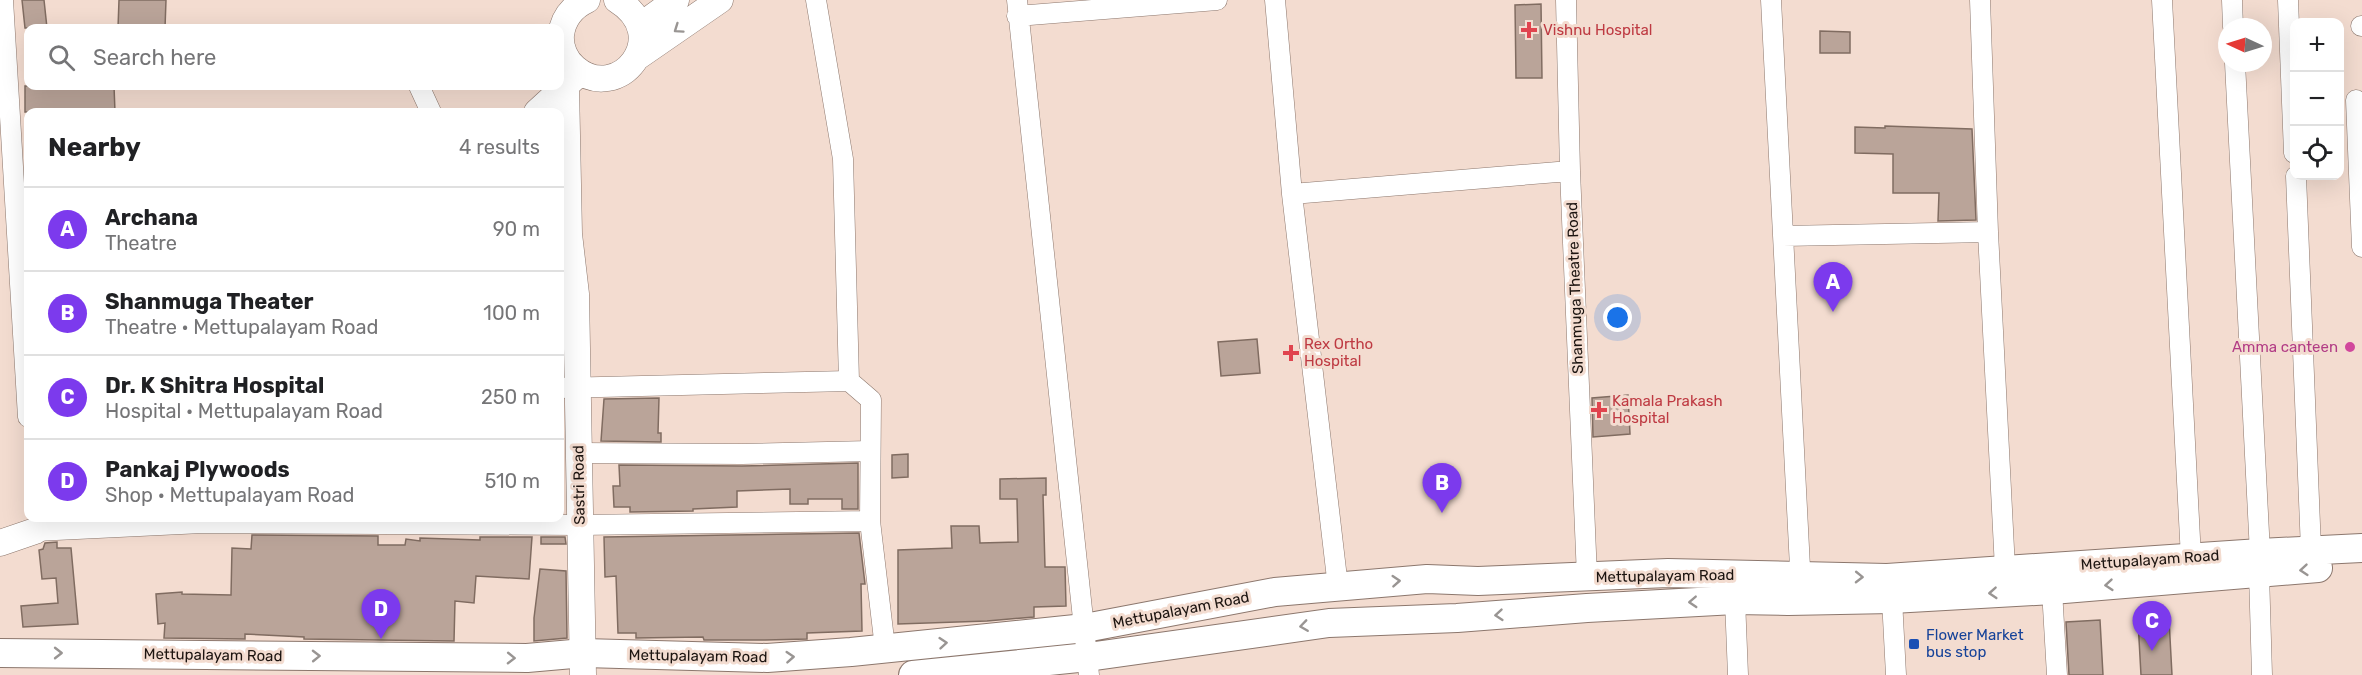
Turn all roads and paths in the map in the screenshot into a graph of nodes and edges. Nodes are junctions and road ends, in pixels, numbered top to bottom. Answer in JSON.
{"nodes":[{"id":1,"x":3,"y":0,"type":"edge"},
{"id":2,"x":617,"y":0,"type":"edge"},
{"id":3,"x":676,"y":0,"type":"edge"},
{"id":4,"x":720,"y":0,"type":"edge"},
{"id":5,"x":816,"y":0,"type":"edge"},
{"id":6,"x":1217,"y":0,"type":"edge"},
{"id":7,"x":1275,"y":0,"type":"edge"},
{"id":8,"x":1566,"y":0,"type":"edge"},
{"id":9,"x":1771,"y":0,"type":"edge"},
{"id":10,"x":1980,"y":0,"type":"edge"},
{"id":11,"x":2162,"y":0,"type":"edge"},
{"id":12,"x":2232,"y":0,"type":"edge"},
{"id":13,"x":2288,"y":0,"type":"edge"},
{"id":14,"x":575,"y":5,"type":"edge"},
{"id":15,"x":1017,"y":8,"type":"edge"},
{"id":16,"x":2233,"y":18,"type":"edge"},
{"id":17,"x":564,"y":24,"type":"edge"},
{"id":18,"x":640,"y":26,"type":"junction"},
{"id":19,"x":564,"y":54,"type":"edge"},
{"id":20,"x":636,"y":58,"type":"junction"},
{"id":21,"x":2235,"y":72,"type":"edge"},
{"id":22,"x":2292,"y":72,"type":"edge"},
{"id":23,"x":421,"y":90,"type":"edge"},
{"id":24,"x":571,"y":99,"type":"edge"},
{"id":25,"x":2352,"y":100,"type":"edge"},
{"id":26,"x":429,"y":108,"type":"edge"},
{"id":27,"x":547,"y":108,"type":"edge"},
{"id":28,"x":1570,"y":171,"type":"junction"},
{"id":29,"x":2295,"y":180,"type":"edge"},
{"id":30,"x":2360,"y":184,"type":"edge"},
{"id":31,"x":1292,"y":194,"type":"junction"},
{"id":32,"x":1988,"y":232,"type":"junction"},
{"id":33,"x":1783,"y":236,"type":"junction"},
{"id":34,"x":2362,"y":247,"type":"edge"},
{"id":35,"x":24,"y":350,"type":"edge"},
{"id":36,"x":849,"y":381,"type":"junction"},
{"id":37,"x":568,"y":388,"type":"edge"},
{"id":38,"x":870,"y":451,"type":"junction"},
{"id":39,"x":578,"y":453,"type":"junction"},
{"id":40,"x":870,"y":521,"type":"junction"},
{"id":41,"x":41,"y":522,"type":"edge"},
{"id":42,"x":579,"y":525,"type":"junction"},
{"id":43,"x":2,"y":544,"type":"edge"},
{"id":44,"x":2362,"y":548,"type":"edge"},
{"id":45,"x":2312,"y":550,"type":"junction"},
{"id":46,"x":2191,"y":558,"type":"junction"},
{"id":47,"x":2259,"y":563,"type":"junction"},
{"id":48,"x":2362,"y":567,"type":"edge"},
{"id":49,"x":2005,"y":569,"type":"junction"},
{"id":50,"x":1587,"y":577,"type":"junction"},
{"id":51,"x":1338,"y":587,"type":"junction"},
{"id":52,"x":1802,"y":588,"type":"junction"},
{"id":53,"x":2052,"y":590,"type":"junction"},
{"id":54,"x":1892,"y":599,"type":"junction"},
{"id":55,"x":1735,"y":600,"type":"junction"},
{"id":56,"x":1085,"y":628,"type":"junction"},
{"id":57,"x":885,"y":648,"type":"junction"},
{"id":58,"x":0,"y":653,"type":"edge"},
{"id":59,"x":584,"y":664,"type":"edge"},
{"id":60,"x":1089,"y":666,"type":"edge"},
{"id":61,"x":913,"y":675,"type":"edge"},
{"id":62,"x":1738,"y":675,"type":"edge"},
{"id":63,"x":1896,"y":675,"type":"edge"},
{"id":64,"x":2057,"y":675,"type":"edge"},
{"id":65,"x":2262,"y":675,"type":"edge"}],
"edges":[{"from":1,"to":35,"type":"street"},
{"from":2,"to":18,"type":"main road"},
{"from":3,"to":18,"type":"main road"},
{"from":4,"to":20,"type":"main road","one_way":true},
{"from":5,"to":36,"type":"street"},
{"from":6,"to":15,"type":"street"},
{"from":7,"to":31,"type":"street"},
{"from":8,"to":28,"type":"street","name":"Shanmuga Theatre Road"},
{"from":9,"to":33,"type":"street"},
{"from":10,"to":32,"type":"street"},
{"from":11,"to":46,"type":"street"},
{"from":12,"to":16,"type":"street"},
{"from":13,"to":22,"type":"street"},
{"from":14,"to":17,"type":"main road"},
{"from":15,"to":56,"type":"street"},
{"from":18,"to":20,"type":"main road"},
{"from":19,"to":24,"type":"main road"},
{"from":20,"to":24,"type":"main road"},
{"from":21,"to":47,"type":"street"},
{"from":23,"to":26,"type":"street"},
{"from":24,"to":27,"type":"main road"},
{"from":24,"to":37,"type":"main road","name":"Sastri Road"},
{"from":25,"to":30,"type":"street"},
{"from":28,"to":31,"type":"street"},
{"from":28,"to":50,"type":"street","name":"Shanmuga Theatre Road"},
{"from":29,"to":45,"type":"street"},
{"from":30,"to":34,"type":"street"},
{"from":31,"to":51,"type":"street"},
{"from":32,"to":33,"type":"street"},
{"from":32,"to":49,"type":"street"},
{"from":33,"to":52,"type":"street"},
{"from":36,"to":37,"type":"street"},
{"from":36,"to":38,"type":"street"},
{"from":37,"to":39,"type":"main road","name":"Sastri Road"},
{"from":38,"to":39,"type":"street"},
{"from":38,"to":40,"type":"street"},
{"from":39,"to":42,"type":"main road","name":"Sastri Road"},
{"from":40,"to":42,"type":"street"},
{"from":40,"to":57,"type":"street"},
{"from":41,"to":42,"type":"street"},
{"from":41,"to":43,"type":"main road"},
{"from":42,"to":59,"type":"main road","name":"Sastri Road"},
{"from":44,"to":45,"type":"highway","name":"Mettupalayam Road"},
{"from":45,"to":47,"type":"highway","name":"Mettupalayam Road"},
{"from":46,"to":47,"type":"highway","name":"Mettupalayam Road"},
{"from":46,"to":49,"type":"highway","name":"Mettupalayam Road"},
{"from":48,"to":47,"type":"highway","name":"Mettupalayam Road","one_way":true},
{"from":47,"to":53,"type":"highway","name":"Mettupalayam Road","one_way":true},
{"from":47,"to":65,"type":"street"},
{"from":52,"to":49,"type":"highway","name":"Mettupalayam Road","one_way":true},
{"from":51,"to":50,"type":"highway","name":"Mettupalayam Road","one_way":true},
{"from":50,"to":52,"type":"highway","name":"Mettupalayam Road"},
{"from":51,"to":56,"type":"highway","name":"Mettupalayam Road"},
{"from":52,"to":54,"type":"highway","name":"Mettupalayam Road"},
{"from":52,"to":55,"type":"highway","name":"Mettupalayam Road"},
{"from":53,"to":54,"type":"highway","name":"Mettupalayam Road","one_way":true},
{"from":53,"to":64,"type":"street"},
{"from":54,"to":63,"type":"street"},
{"from":55,"to":60,"type":"highway","name":"Mettupalayam Road","one_way":true},
{"from":55,"to":62,"type":"street"},
{"from":57,"to":56,"type":"highway","name":"Mettupalayam Road","one_way":true},
{"from":56,"to":60,"type":"street"},
{"from":59,"to":57,"type":"highway","name":"Mettupalayam Road","one_way":true},
{"from":58,"to":59,"type":"highway","name":"Mettupalayam Road","one_way":true},
{"from":60,"to":61,"type":"highway","name":"Mettupalayam Road"}]}
